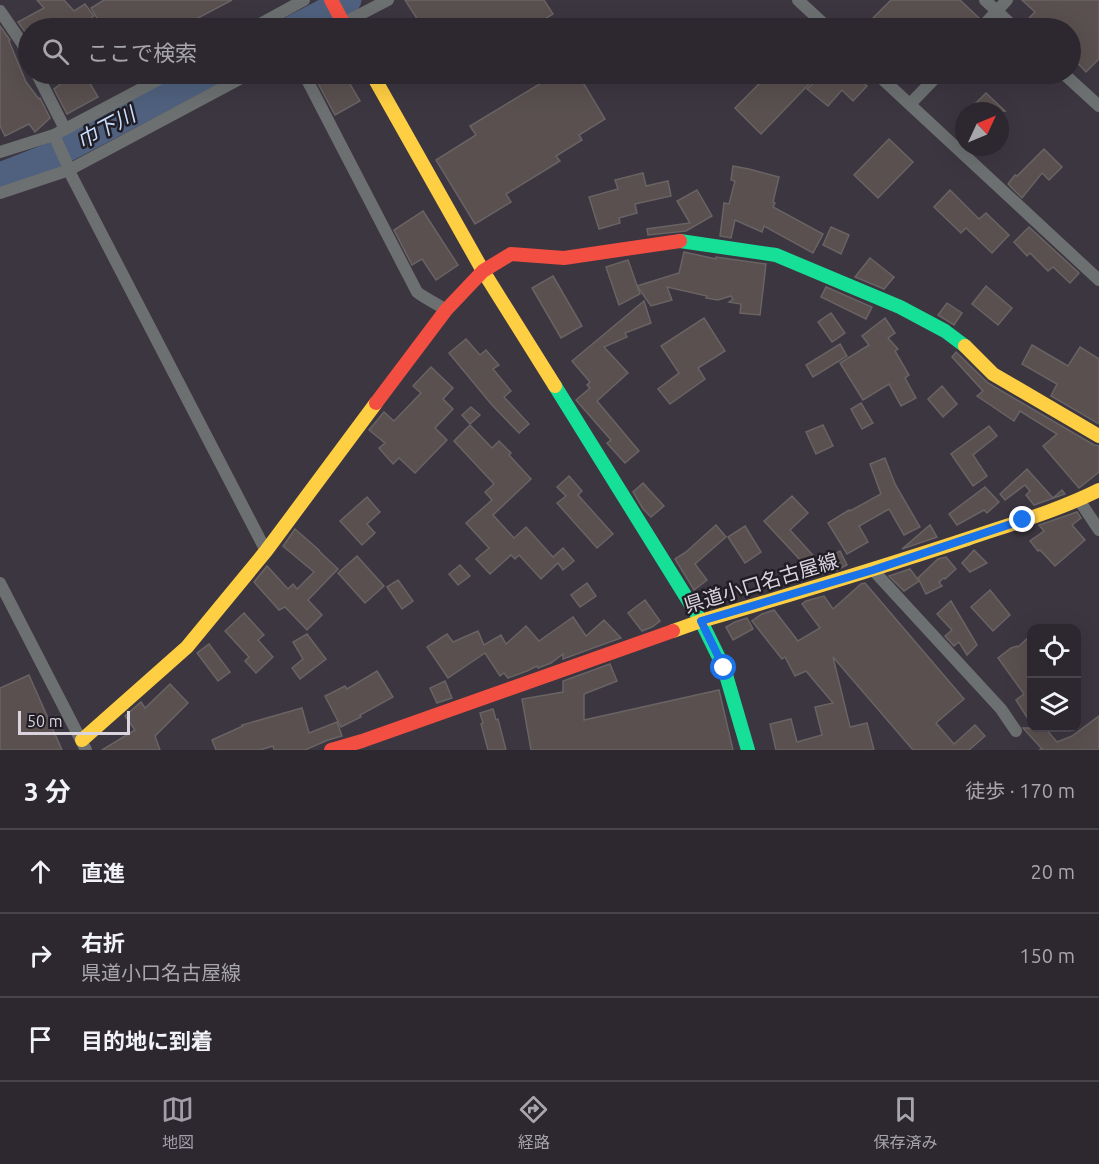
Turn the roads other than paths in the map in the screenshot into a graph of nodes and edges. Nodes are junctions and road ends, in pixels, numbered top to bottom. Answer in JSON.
{"nodes":[{"id":1,"x":304,"y":0,"type":"edge"},
{"id":2,"x":331,"y":0,"type":"edge"},
{"id":3,"x":388,"y":0,"type":"edge"},
{"id":4,"x":798,"y":0,"type":"edge"},
{"id":5,"x":985,"y":0,"type":"edge"},
{"id":6,"x":1008,"y":0,"type":"edge"},
{"id":7,"x":0,"y":11,"type":"edge"},
{"id":8,"x":997,"y":12,"type":"junction"},
{"id":9,"x":271,"y":18,"type":"edge"},
{"id":10,"x":339,"y":18,"type":"edge"},
{"id":11,"x":355,"y":18,"type":"edge"},
{"id":12,"x":817,"y":18,"type":"edge"},
{"id":13,"x":991,"y":18,"type":"edge"},
{"id":14,"x":1004,"y":18,"type":"edge"},
{"id":15,"x":18,"y":37,"type":"edge"},
{"id":16,"x":42,"y":84,"type":"edge"},
{"id":17,"x":150,"y":84,"type":"edge"},
{"id":18,"x":230,"y":84,"type":"edge"},
{"id":19,"x":309,"y":84,"type":"edge"},
{"id":20,"x":378,"y":84,"type":"edge"},
{"id":21,"x":888,"y":84,"type":"edge"},
{"id":22,"x":929,"y":84,"type":"edge"},
{"id":23,"x":1075,"y":84,"type":"edge"},
{"id":24,"x":910,"y":104,"type":"junction"},
{"id":25,"x":1099,"y":106,"type":"edge"},
{"id":26,"x":65,"y":129,"type":"junction"},
{"id":27,"x":55,"y":137,"type":"junction"},
{"id":28,"x":0,"y":152,"type":"edge"},
{"id":29,"x":68,"y":167,"type":"junction"},
{"id":30,"x":0,"y":193,"type":"edge"},
{"id":31,"x":483,"y":271,"type":"junction"},
{"id":32,"x":1099,"y":279,"type":"edge"},
{"id":33,"x":446,"y":310,"type":"junction"},
{"id":34,"x":1099,"y":436,"type":"edge"},
{"id":35,"x":1099,"y":490,"type":"edge"},
{"id":36,"x":1079,"y":500,"type":"junction"},
{"id":37,"x":1099,"y":530,"type":"edge"},
{"id":38,"x":266,"y":551,"type":"junction"},
{"id":39,"x":873,"y":570,"type":"junction"},
{"id":40,"x":0,"y":583,"type":"edge"},
{"id":41,"x":701,"y":621,"type":"junction"},
{"id":42,"x":1016,"y":730,"type":"dead end"},
{"id":43,"x":84,"y":745,"type":"edge"},
{"id":44,"x":363,"y":745,"type":"edge"},
{"id":45,"x":332,"y":750,"type":"edge"},
{"id":46,"x":748,"y":750,"type":"edge"}],
"edges":[{"from":1,"to":9,"type":"street"},
{"from":2,"to":10,"type":"street"},
{"from":3,"to":11,"type":"street"},
{"from":4,"to":12,"type":"street"},
{"from":5,"to":8,"type":"street"},
{"from":6,"to":8,"type":"street"},
{"from":7,"to":15,"type":"street"},
{"from":8,"to":13,"type":"street"},
{"from":8,"to":14,"type":"street"},
{"from":16,"to":26,"type":"street"},
{"from":17,"to":26,"type":"street"},
{"from":18,"to":29,"type":"street"},
{"from":19,"to":33,"type":"street"},
{"from":20,"to":31,"type":"street"},
{"from":21,"to":24,"type":"street"},
{"from":22,"to":24,"type":"street"},
{"from":23,"to":25,"type":"street"},
{"from":24,"to":32,"type":"street"},
{"from":26,"to":27,"type":"street"},
{"from":27,"to":28,"type":"street"},
{"from":27,"to":29,"type":"street"},
{"from":29,"to":30,"type":"street"},
{"from":29,"to":38,"type":"street"},
{"from":31,"to":33,"type":"street"},
{"from":31,"to":34,"type":"street"},
{"from":31,"to":41,"type":"street"},
{"from":33,"to":38,"type":"street"},
{"from":35,"to":36,"type":"street","name":"県道小口名古屋線"},
{"from":36,"to":37,"type":"street"},
{"from":36,"to":39,"type":"street","name":"県道小口名古屋線"},
{"from":38,"to":43,"type":"street"},
{"from":39,"to":41,"type":"street","name":"県道小口名古屋線"},
{"from":39,"to":42,"type":"street"},
{"from":40,"to":43,"type":"street"},
{"from":41,"to":44,"type":"street","name":"県道小口名古屋線"},
{"from":41,"to":46,"type":"street"},
{"from":44,"to":45,"type":"street","name":"県道小口名古屋線"}]}
